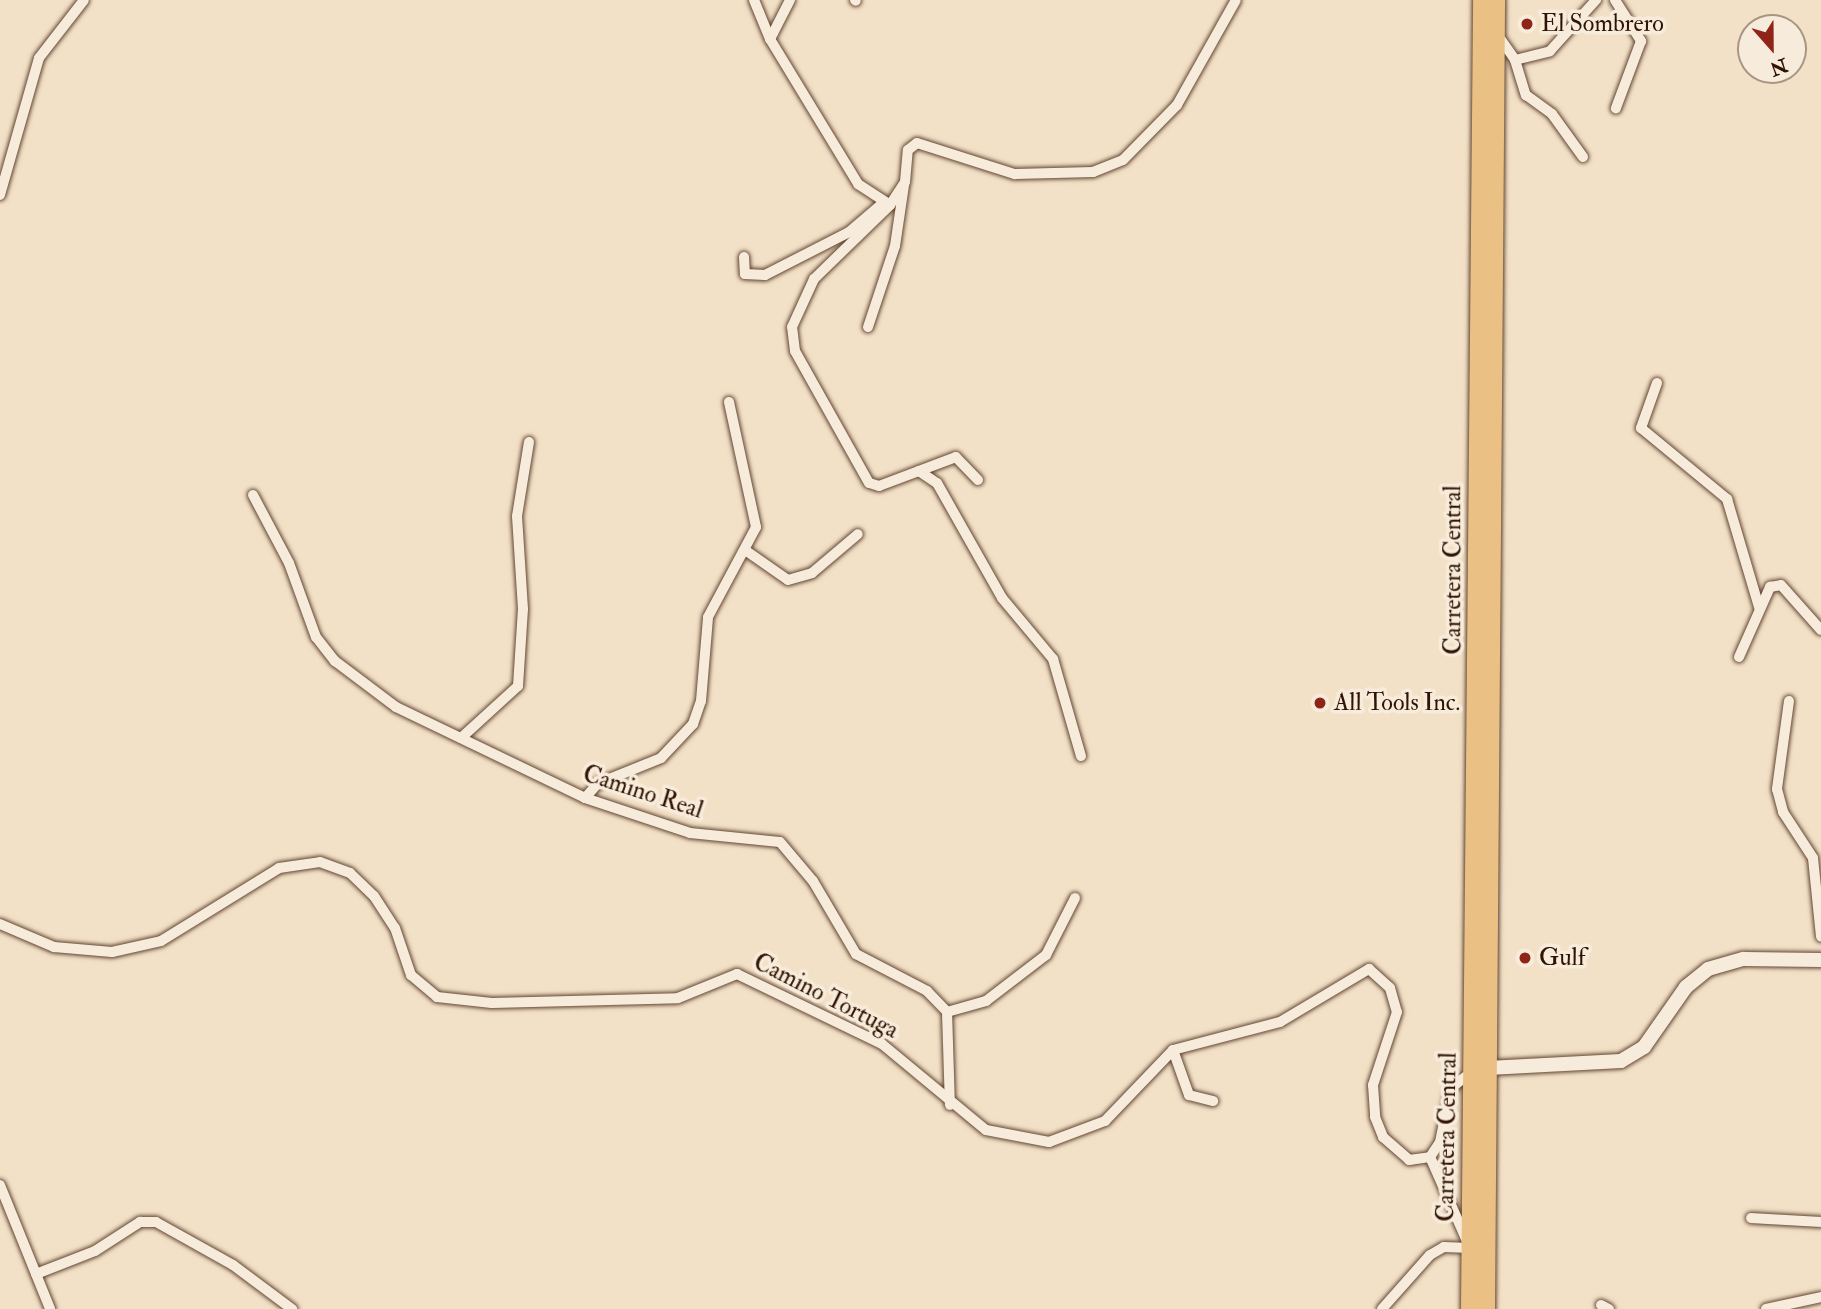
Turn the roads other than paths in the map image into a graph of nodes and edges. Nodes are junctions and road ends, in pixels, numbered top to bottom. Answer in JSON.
{"nodes":[{"id":1,"x":84,"y":0,"type":"edge"},
{"id":2,"x":754,"y":0,"type":"edge"},
{"id":3,"x":790,"y":0,"type":"edge"},
{"id":4,"x":1236,"y":0,"type":"edge"},
{"id":5,"x":1482,"y":0,"type":"edge"},
{"id":6,"x":1496,"y":0,"type":"edge"},
{"id":7,"x":1596,"y":0,"type":"edge"},
{"id":8,"x":1615,"y":0,"type":"edge"},
{"id":9,"x":1495,"y":32,"type":"junction"},
{"id":10,"x":770,"y":38,"type":"junction"},
{"id":11,"x":1515,"y":60,"type":"junction"},
{"id":12,"x":1616,"y":108,"type":"dead end"},
{"id":13,"x":1583,"y":158,"type":"dead end"},
{"id":14,"x":905,"y":182,"type":"junction"},
{"id":15,"x":0,"y":195,"type":"edge"},
{"id":16,"x":887,"y":204,"type":"junction"},
{"id":17,"x":744,"y":257,"type":"dead end"},
{"id":18,"x":868,"y":327,"type":"dead end"},
{"id":19,"x":1657,"y":383,"type":"dead end"},
{"id":20,"x":729,"y":402,"type":"dead end"},
{"id":21,"x":529,"y":442,"type":"dead end"},
{"id":22,"x":919,"y":471,"type":"junction"},
{"id":23,"x":978,"y":480,"type":"dead end"},
{"id":24,"x":253,"y":495,"type":"dead end"},
{"id":25,"x":858,"y":534,"type":"dead end"},
{"id":26,"x":745,"y":550,"type":"junction"},
{"id":27,"x":1759,"y":607,"type":"junction"},
{"id":28,"x":1821,"y":630,"type":"edge"},
{"id":29,"x":1739,"y":657,"type":"dead end"},
{"id":30,"x":1789,"y":701,"type":"dead end"},
{"id":31,"x":461,"y":738,"type":"junction"},
{"id":32,"x":1080,"y":756,"type":"dead end"},
{"id":33,"x":585,"y":798,"type":"junction"},
{"id":34,"x":1075,"y":898,"type":"dead end"},
{"id":35,"x":0,"y":924,"type":"edge"},
{"id":36,"x":1821,"y":937,"type":"edge"},
{"id":37,"x":1821,"y":960,"type":"edge"},
{"id":38,"x":947,"y":1012,"type":"junction"},
{"id":39,"x":1173,"y":1050,"type":"junction"},
{"id":40,"x":1480,"y":1069,"type":"junction"},
{"id":41,"x":1213,"y":1101,"type":"dead end"},
{"id":42,"x":950,"y":1105,"type":"junction"},
{"id":43,"x":1430,"y":1157,"type":"junction"},
{"id":44,"x":0,"y":1185,"type":"edge"},
{"id":45,"x":1751,"y":1218,"type":"dead end"},
{"id":46,"x":1821,"y":1222,"type":"edge"},
{"id":47,"x":1470,"y":1248,"type":"junction"},
{"id":48,"x":36,"y":1274,"type":"junction"},
{"id":49,"x":1821,"y":1297,"type":"edge"},
{"id":50,"x":1781,"y":1306,"type":"edge"},
{"id":51,"x":50,"y":1309,"type":"edge"},
{"id":52,"x":292,"y":1309,"type":"edge"},
{"id":53,"x":1382,"y":1309,"type":"edge"},
{"id":54,"x":1470,"y":1309,"type":"edge"},
{"id":55,"x":1486,"y":1309,"type":"edge"},
{"id":56,"x":1766,"y":1309,"type":"edge"}],
"edges":[{"from":1,"to":15,"type":"street"},
{"from":2,"to":10,"type":"street"},
{"from":3,"to":10,"type":"street"},
{"from":4,"to":14,"type":"street"},
{"from":5,"to":40,"type":"highway","name":"Carretera Central"},
{"from":6,"to":9,"type":"highway","name":"Carretera Central"},
{"from":7,"to":11,"type":"street"},
{"from":8,"to":12,"type":"street"},
{"from":9,"to":11,"type":"street"},
{"from":9,"to":40,"type":"highway","name":"Carretera Central"},
{"from":10,"to":16,"type":"street"},
{"from":11,"to":13,"type":"street"},
{"from":14,"to":16,"type":"street"},
{"from":14,"to":18,"type":"street"},
{"from":16,"to":17,"type":"street"},
{"from":16,"to":22,"type":"street"},
{"from":19,"to":27,"type":"street"},
{"from":20,"to":26,"type":"street"},
{"from":21,"to":31,"type":"street"},
{"from":22,"to":23,"type":"street"},
{"from":22,"to":32,"type":"street"},
{"from":24,"to":31,"type":"street","name":"Camino Real"},
{"from":25,"to":26,"type":"street"},
{"from":26,"to":33,"type":"street"},
{"from":27,"to":28,"type":"street"},
{"from":27,"to":29,"type":"street"},
{"from":30,"to":36,"type":"street"},
{"from":31,"to":33,"type":"street","name":"Camino Real"},
{"from":33,"to":38,"type":"street","name":"Camino Real"},
{"from":34,"to":38,"type":"street"},
{"from":35,"to":42,"type":"street","name":"Camino Tortuga"},
{"from":37,"to":40,"type":"street"},
{"from":38,"to":42,"type":"street"},
{"from":39,"to":41,"type":"street"},
{"from":39,"to":42,"type":"street","name":"Camino Tortuga"},
{"from":39,"to":43,"type":"street"},
{"from":40,"to":43,"type":"street"},
{"from":40,"to":47,"type":"highway","name":"Carretera Central"},
{"from":40,"to":55,"type":"highway","name":"Carretera Central"},
{"from":43,"to":47,"type":"street"},
{"from":44,"to":48,"type":"street"},
{"from":45,"to":46,"type":"street"},
{"from":47,"to":53,"type":"street"},
{"from":47,"to":54,"type":"highway","name":"Carretera Central"},
{"from":48,"to":51,"type":"street"},
{"from":48,"to":52,"type":"street"},
{"from":49,"to":50,"type":"street"},
{"from":50,"to":56,"type":"street"}]}
